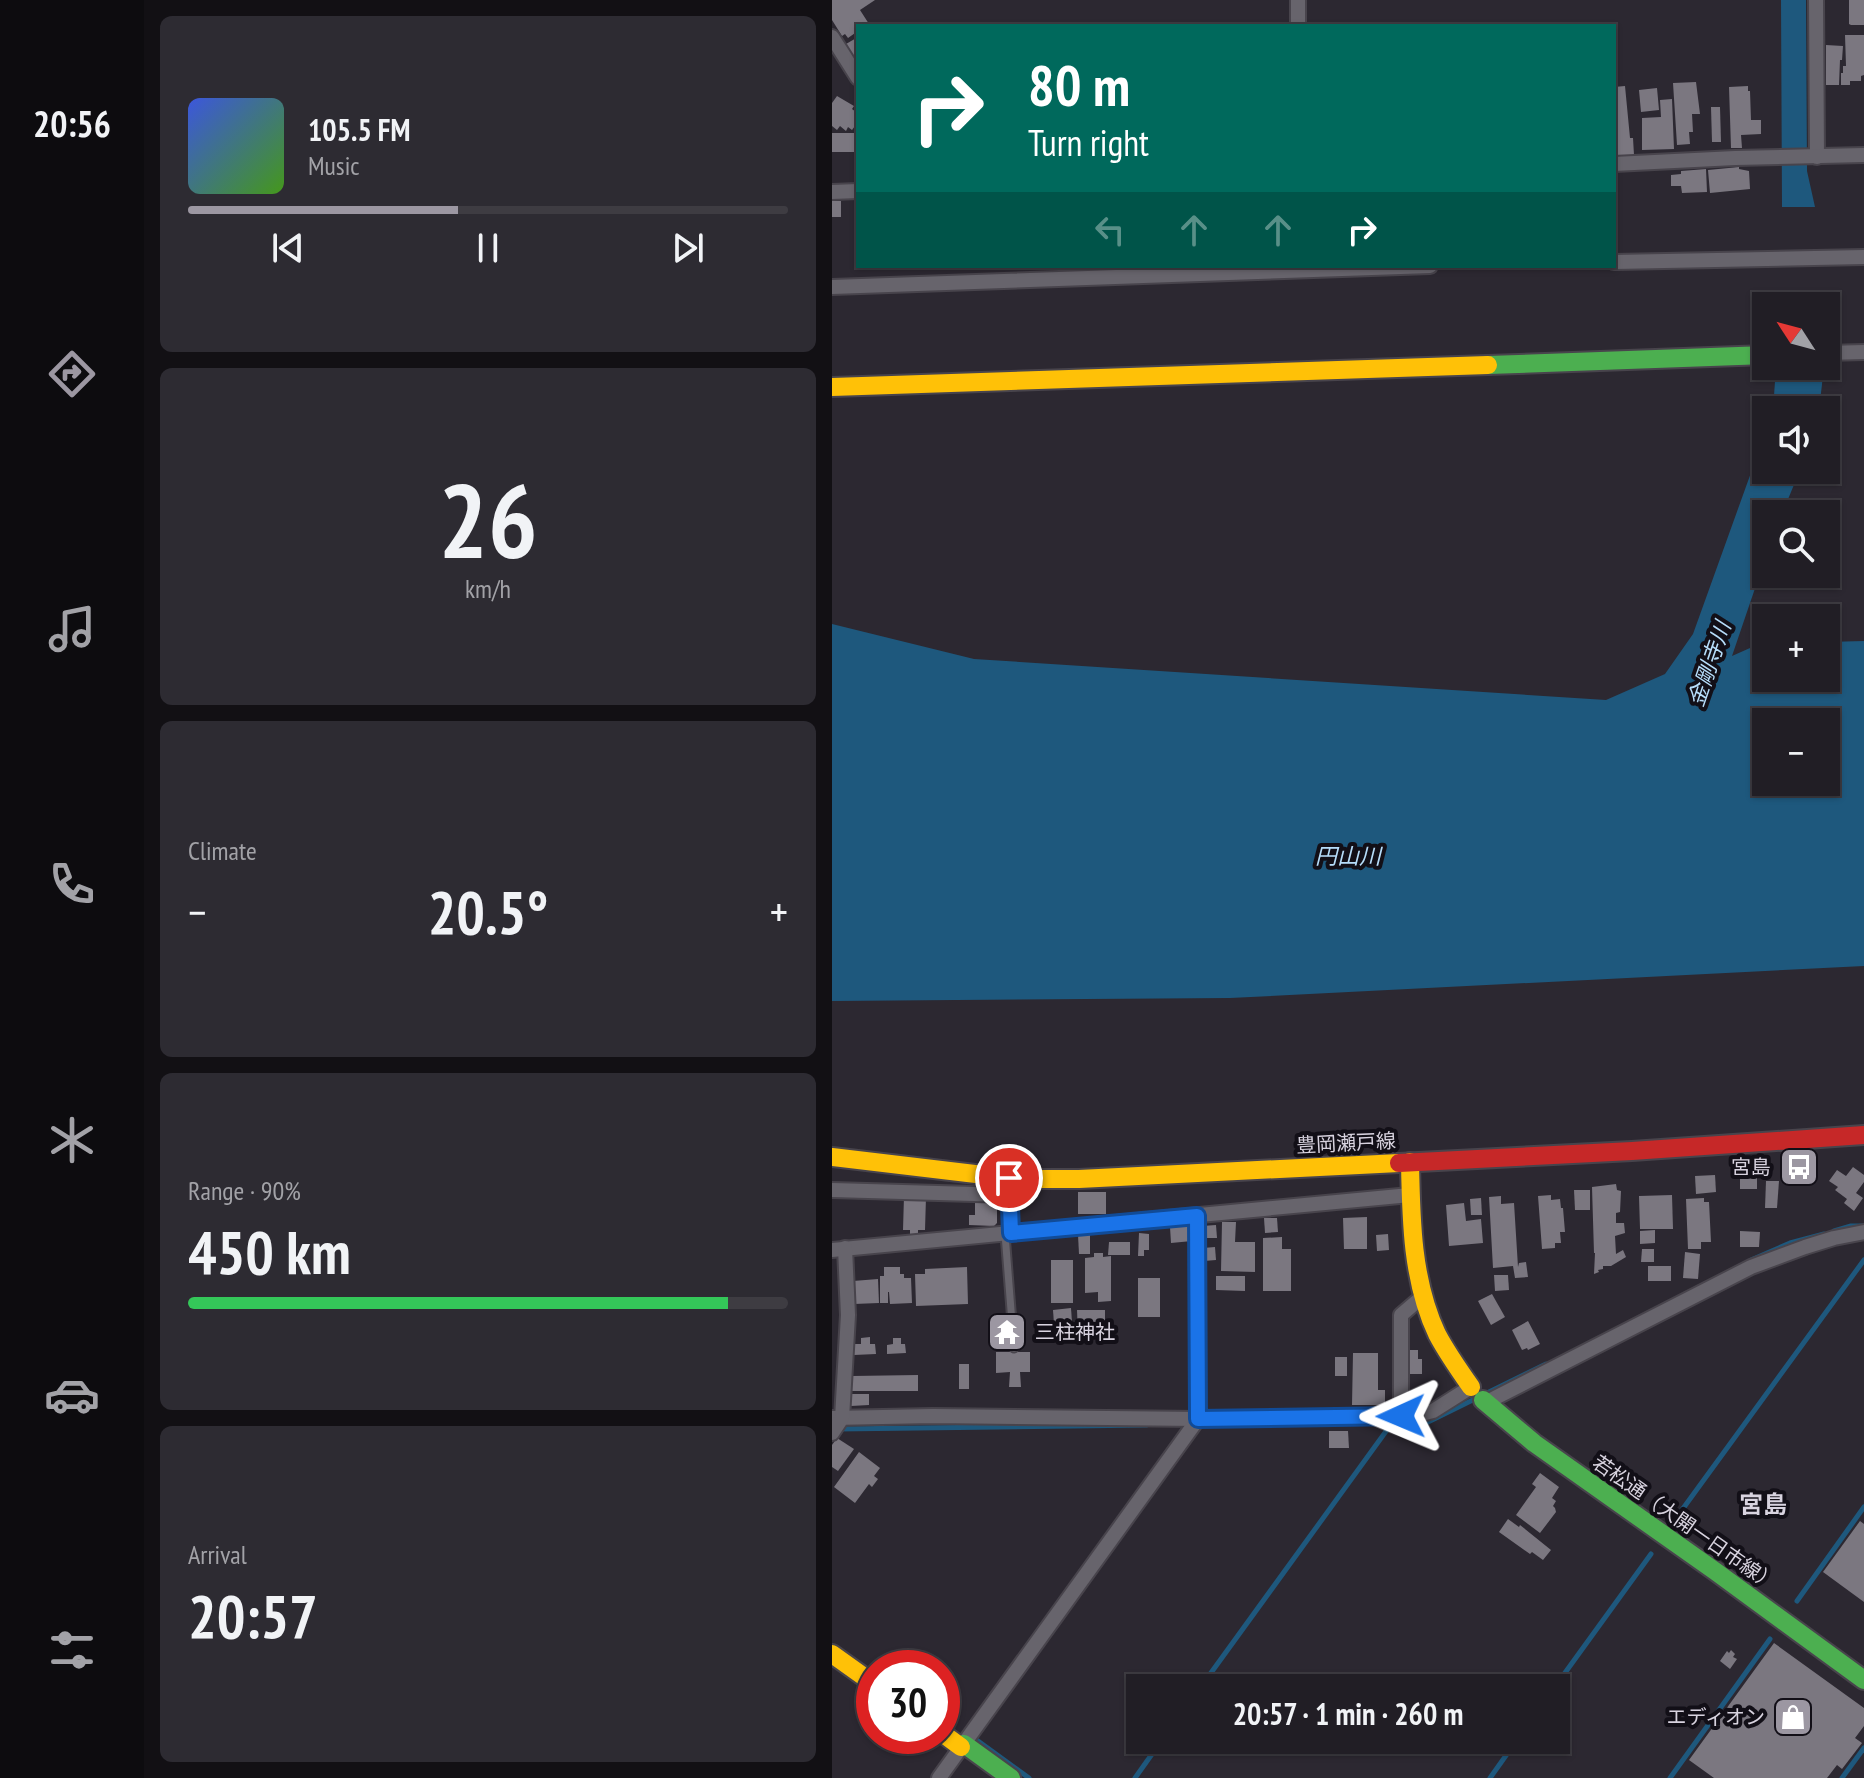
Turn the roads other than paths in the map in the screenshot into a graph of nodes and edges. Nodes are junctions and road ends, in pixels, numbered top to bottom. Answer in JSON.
{"nodes":[{"id":1,"x":1298,"y":0,"type":"edge"},
{"id":2,"x":1816,"y":0,"type":"edge"},
{"id":3,"x":1298,"y":24,"type":"edge"},
{"id":4,"x":832,"y":37,"type":"edge"},
{"id":5,"x":856,"y":75,"type":"edge"},
{"id":6,"x":1864,"y":155,"type":"edge"},
{"id":7,"x":1815,"y":157,"type":"junction"},
{"id":8,"x":1616,"y":164,"type":"edge"},
{"id":9,"x":856,"y":191,"type":"edge"},
{"id":10,"x":832,"y":192,"type":"edge"},
{"id":11,"x":1864,"y":257,"type":"edge"},
{"id":12,"x":1616,"y":262,"type":"edge"},
{"id":13,"x":1373,"y":268,"type":"edge"},
{"id":14,"x":832,"y":287,"type":"edge"},
{"id":15,"x":1864,"y":352,"type":"edge"},
{"id":16,"x":1840,"y":353,"type":"edge"},
{"id":17,"x":1752,"y":355,"type":"edge"},
{"id":18,"x":832,"y":387,"type":"edge"},
{"id":19,"x":1864,"y":1135,"type":"edge"},
{"id":20,"x":832,"y":1157,"type":"edge"},
{"id":21,"x":1410,"y":1162,"type":"junction"},
{"id":22,"x":1009,"y":1186,"type":"junction"},
{"id":23,"x":832,"y":1190,"type":"edge"},
{"id":24,"x":1410,"y":1195,"type":"junction"},
{"id":25,"x":1197,"y":1216,"type":"junction"},
{"id":26,"x":1864,"y":1232,"type":"edge"},
{"id":27,"x":1008,"y":1233,"type":"junction"},
{"id":28,"x":838,"y":1249,"type":"edge"},
{"id":29,"x":1422,"y":1297,"type":"junction"},
{"id":30,"x":1014,"y":1348,"type":"dead end"},
{"id":31,"x":1480,"y":1397,"type":"junction"},
{"id":32,"x":1401,"y":1416,"type":"junction"},
{"id":33,"x":837,"y":1418,"type":"edge"},
{"id":34,"x":1198,"y":1419,"type":"junction"},
{"id":35,"x":832,"y":1433,"type":"edge"},
{"id":36,"x":832,"y":1654,"type":"edge"},
{"id":37,"x":856,"y":1671,"type":"edge"},
{"id":38,"x":1864,"y":1680,"type":"edge"},
{"id":39,"x":962,"y":1745,"type":"junction"},
{"id":40,"x":939,"y":1778,"type":"edge"},
{"id":41,"x":1011,"y":1778,"type":"edge"}],
"edges":[{"from":1,"to":3,"type":"street"},
{"from":2,"to":7,"type":"street"},
{"from":4,"to":5,"type":"street"},
{"from":6,"to":7,"type":"street"},
{"from":7,"to":8,"type":"street"},
{"from":9,"to":10,"type":"street"},
{"from":11,"to":12,"type":"street"},
{"from":13,"to":14,"type":"street"},
{"from":15,"to":16,"type":"street"},
{"from":17,"to":18,"type":"street"},
{"from":19,"to":21,"type":"street","name":"豊岡瀬戸線"},
{"from":20,"to":22,"type":"street","name":"豊岡瀬戸線"},
{"from":21,"to":22,"type":"street","name":"豊岡瀬戸線"},
{"from":21,"to":24,"type":"street","name":"若松通（大開一日市線）"},
{"from":22,"to":23,"type":"street"},
{"from":22,"to":27,"type":"street"},
{"from":24,"to":25,"type":"street"},
{"from":24,"to":29,"type":"street","name":"若松通（大開一日市線）"},
{"from":25,"to":27,"type":"street"},
{"from":25,"to":34,"type":"street"},
{"from":26,"to":31,"type":"street"},
{"from":27,"to":28,"type":"street"},
{"from":27,"to":30,"type":"lane"},
{"from":28,"to":33,"type":"street"},
{"from":29,"to":31,"type":"street","name":"若松通（大開一日市線）"},
{"from":29,"to":32,"type":"street"},
{"from":31,"to":32,"type":"street"},
{"from":31,"to":38,"type":"street","name":"若松通（大開一日市線）"},
{"from":32,"to":34,"type":"street"},
{"from":33,"to":34,"type":"street"},
{"from":33,"to":35,"type":"street"},
{"from":34,"to":39,"type":"street"},
{"from":36,"to":37,"type":"street"},
{"from":39,"to":40,"type":"street"},
{"from":39,"to":41,"type":"street"}]}
